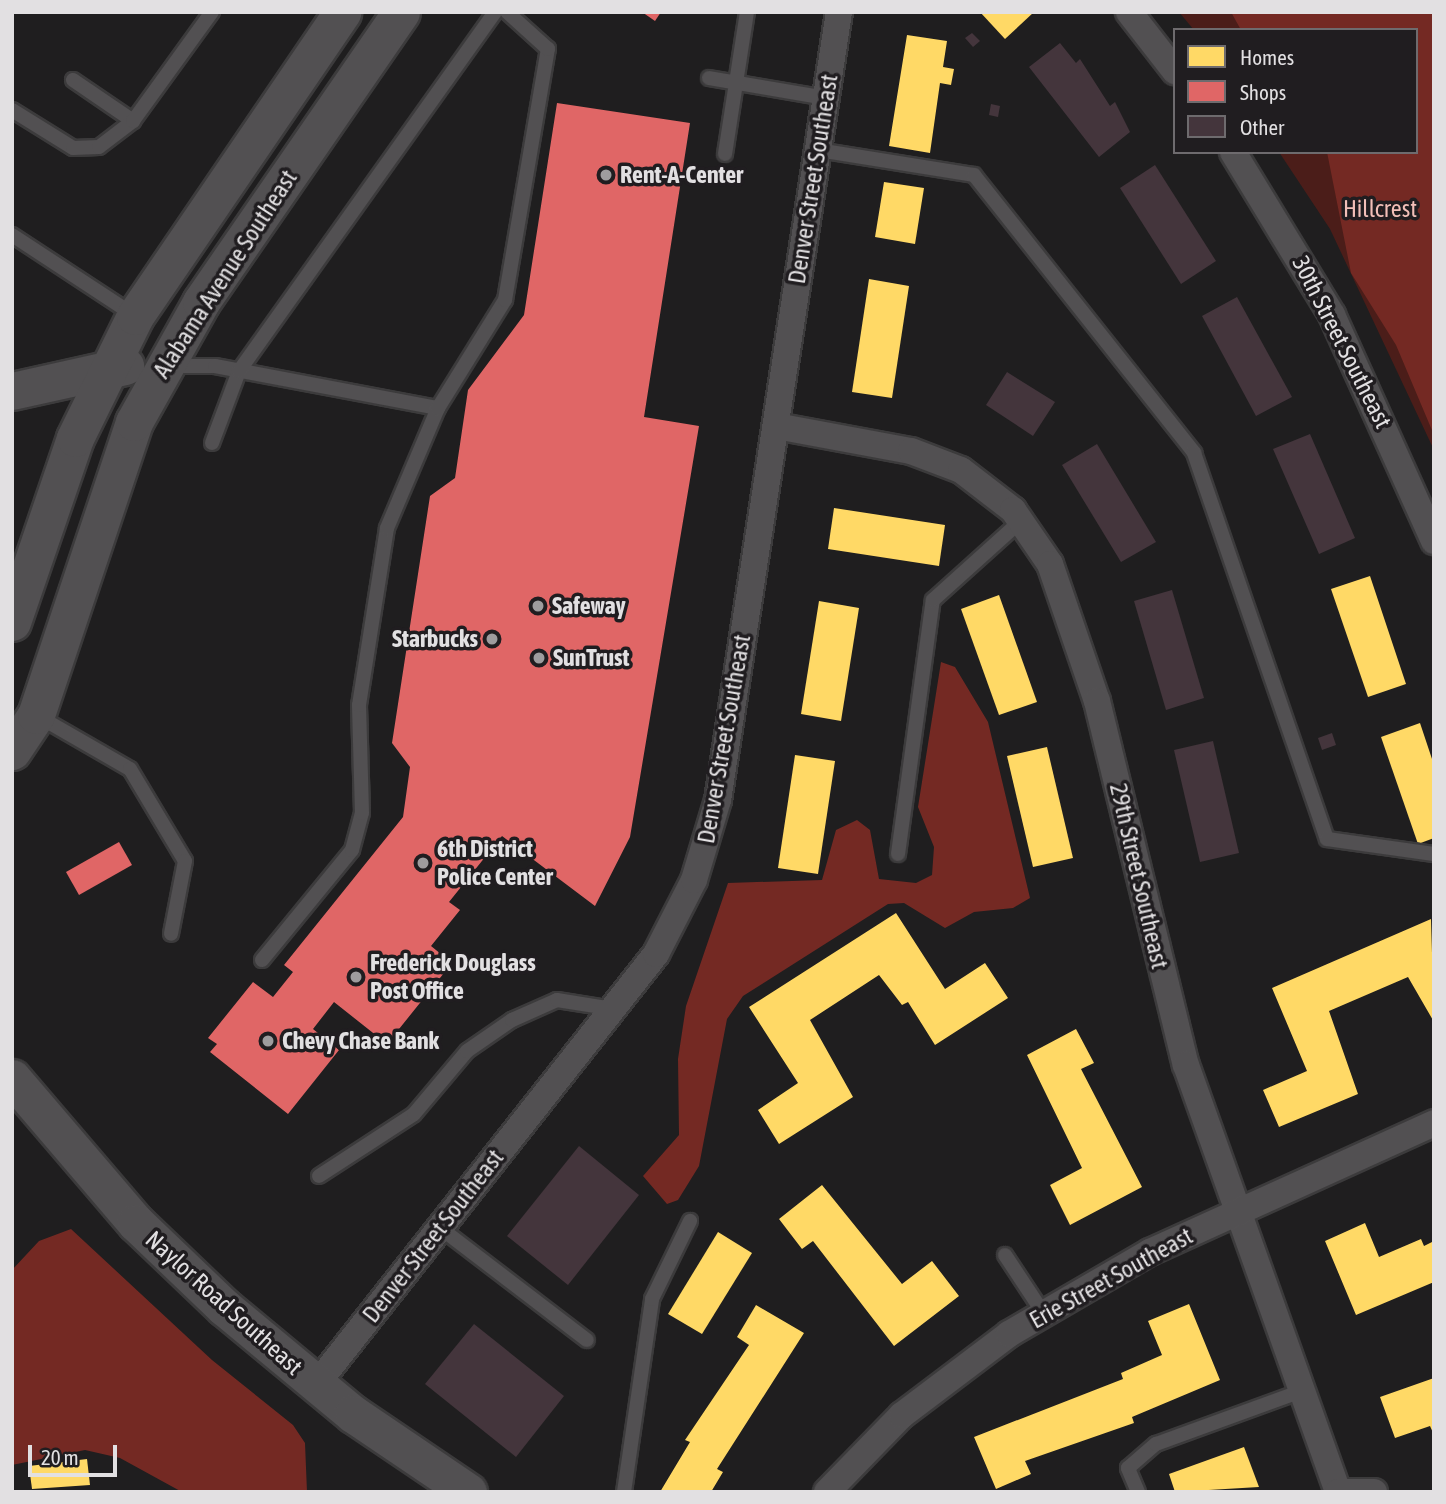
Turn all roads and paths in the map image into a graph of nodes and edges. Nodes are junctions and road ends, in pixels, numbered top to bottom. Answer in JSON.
{"nodes":[{"id":1,"x":212,"y":12,"type":"edge"},
{"id":2,"x":342,"y":12,"type":"edge"},
{"id":3,"x":401,"y":12,"type":"edge"},
{"id":4,"x":495,"y":12,"type":"edge"},
{"id":5,"x":507,"y":12,"type":"edge"},
{"id":6,"x":747,"y":12,"type":"edge"},
{"id":7,"x":839,"y":12,"type":"edge"},
{"id":8,"x":1129,"y":12,"type":"edge"},
{"id":9,"x":1173,"y":68,"type":"edge"},
{"id":10,"x":709,"y":78,"type":"dead end"},
{"id":11,"x":73,"y":80,"type":"dead end"},
{"id":12,"x":737,"y":82,"type":"junction"},
{"id":13,"x":826,"y":98,"type":"junction"},
{"id":14,"x":12,"y":110,"type":"edge"},
{"id":15,"x":133,"y":121,"type":"junction"},
{"id":16,"x":818,"y":150,"type":"junction"},
{"id":17,"x":725,"y":154,"type":"dead end"},
{"id":18,"x":1234,"y":154,"type":"edge"},
{"id":19,"x":12,"y":235,"type":"edge"},
{"id":20,"x":135,"y":316,"type":"junction"},
{"id":21,"x":111,"y":365,"type":"junction"},
{"id":22,"x":164,"y":366,"type":"junction"},
{"id":23,"x":239,"y":371,"type":"junction"},
{"id":24,"x":12,"y":391,"type":"edge"},
{"id":25,"x":438,"y":408,"type":"junction"},
{"id":26,"x":776,"y":426,"type":"junction"},
{"id":27,"x":212,"y":443,"type":"dead end"},
{"id":28,"x":1022,"y":520,"type":"junction"},
{"id":29,"x":1434,"y":541,"type":"edge"},
{"id":30,"x":12,"y":622,"type":"edge"},
{"id":31,"x":36,"y":715,"type":"junction"},
{"id":32,"x":12,"y":751,"type":"edge"},
{"id":33,"x":898,"y":854,"type":"dead end"},
{"id":34,"x":1434,"y":854,"type":"edge"},
{"id":35,"x":171,"y":934,"type":"dead end"},
{"id":36,"x":262,"y":960,"type":"dead end"},
{"id":37,"x":614,"y":1009,"type":"junction"},
{"id":38,"x":12,"y":1078,"type":"edge"},
{"id":39,"x":1434,"y":1123,"type":"edge"},
{"id":40,"x":319,"y":1176,"type":"dead end"},
{"id":41,"x":1238,"y":1211,"type":"junction"},
{"id":42,"x":690,"y":1220,"type":"dead end"},
{"id":43,"x":439,"y":1227,"type":"junction"},
{"id":44,"x":1005,"y":1255,"type":"dead end"},
{"id":45,"x":1044,"y":1314,"type":"junction"},
{"id":46,"x":587,"y":1340,"type":"dead end"},
{"id":47,"x":316,"y":1385,"type":"junction"},
{"id":48,"x":1302,"y":1391,"type":"junction"},
{"id":49,"x":468,"y":1492,"type":"edge"},
{"id":50,"x":624,"y":1492,"type":"edge"},
{"id":51,"x":827,"y":1492,"type":"edge"},
{"id":52,"x":1138,"y":1492,"type":"edge"},
{"id":53,"x":1338,"y":1492,"type":"edge"},
{"id":54,"x":1374,"y":1492,"type":"edge"}],
"edges":[{"from":1,"to":15,"type":"lane"},
{"from":2,"to":20,"type":"main road","name":"Alabama Avenue Southeast"},
{"from":3,"to":22,"type":"main road","name":"Alabama Avenue Southeast"},
{"from":4,"to":23,"type":"lane"},
{"from":5,"to":25,"type":"lane"},
{"from":6,"to":12,"type":"lane"},
{"from":7,"to":13,"type":"street","name":"Denver Street Southeast"},
{"from":8,"to":9,"type":"street"},
{"from":10,"to":12,"type":"lane"},
{"from":11,"to":15,"type":"lane"},
{"from":12,"to":13,"type":"lane"},
{"from":12,"to":17,"type":"lane"},
{"from":13,"to":16,"type":"street","name":"Denver Street Southeast"},
{"from":14,"to":15,"type":"lane"},
{"from":16,"to":26,"type":"street","name":"Denver Street Southeast"},
{"from":16,"to":34,"type":"lane"},
{"from":18,"to":29,"type":"street","name":"30th Street Southeast"},
{"from":19,"to":20,"type":"lane"},
{"from":20,"to":21,"type":"main road","name":"Alabama Avenue Southeast"},
{"from":21,"to":22,"type":"main road"},
{"from":21,"to":24,"type":"main road"},
{"from":21,"to":30,"type":"main road","name":"Alabama Avenue Southeast"},
{"from":22,"to":23,"type":"lane"},
{"from":22,"to":31,"type":"main road","name":"Alabama Avenue Southeast"},
{"from":23,"to":25,"type":"lane"},
{"from":23,"to":27,"type":"lane"},
{"from":25,"to":36,"type":"lane"},
{"from":26,"to":28,"type":"street","name":"29th Street Southeast"},
{"from":26,"to":37,"type":"street","name":"Denver Street Southeast"},
{"from":28,"to":33,"type":"lane"},
{"from":28,"to":41,"type":"street","name":"29th Street Southeast"},
{"from":31,"to":32,"type":"main road","name":"Alabama Avenue Southeast"},
{"from":31,"to":35,"type":"lane"},
{"from":37,"to":40,"type":"lane"},
{"from":37,"to":43,"type":"street","name":"Denver Street Southeast"},
{"from":38,"to":47,"type":"main road","name":"Naylor Road Southeast"},
{"from":39,"to":41,"type":"street","name":"Erie Street Southeast"},
{"from":41,"to":45,"type":"street","name":"Erie Street Southeast"},
{"from":41,"to":48,"type":"street","name":"29th Street Southeast"},
{"from":42,"to":50,"type":"lane"},
{"from":43,"to":46,"type":"lane"},
{"from":43,"to":47,"type":"street","name":"Denver Street Southeast"},
{"from":44,"to":45,"type":"lane"},
{"from":45,"to":51,"type":"street","name":"Erie Street Southeast"},
{"from":47,"to":49,"type":"main road","name":"Naylor Road Southeast"},
{"from":48,"to":52,"type":"lane"},
{"from":48,"to":53,"type":"street","name":"29th Street Southeast"},
{"from":53,"to":54,"type":"street"}]}
